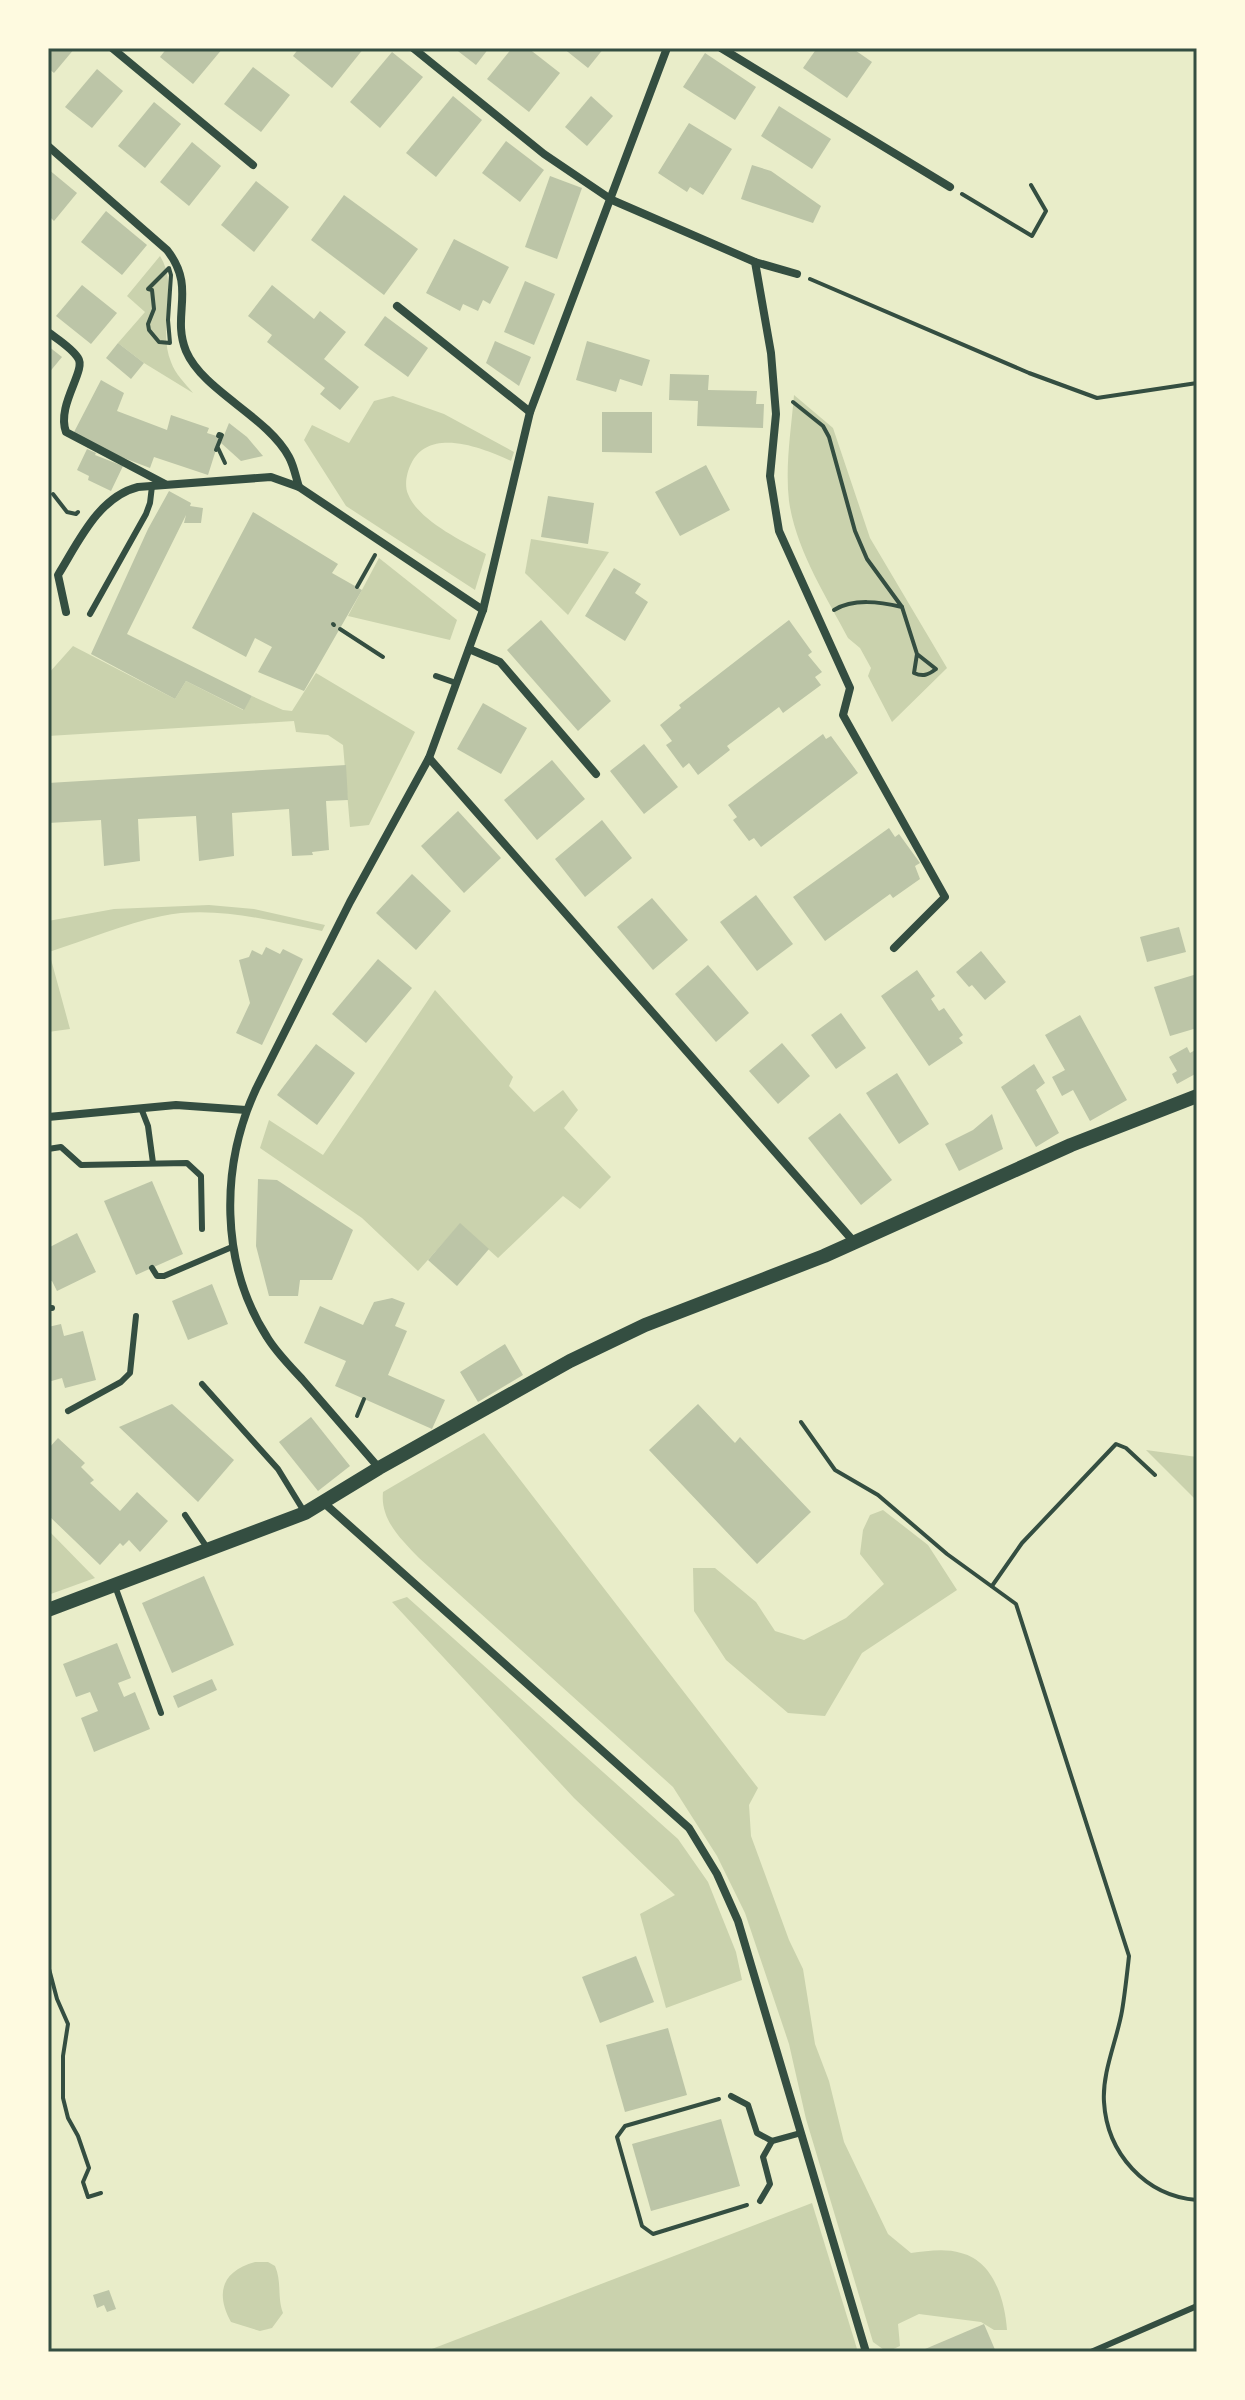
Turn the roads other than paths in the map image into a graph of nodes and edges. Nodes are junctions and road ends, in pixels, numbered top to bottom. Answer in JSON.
{"nodes":[{"id":1,"x":112,"y":48,"type":"edge"},
{"id":2,"x":413,"y":48,"type":"edge"},
{"id":3,"x":721,"y":48,"type":"edge"},
{"id":4,"x":665,"y":49,"type":"edge"},
{"id":5,"x":48,"y":146,"type":"edge"},
{"id":6,"x":253,"y":165,"type":"dead end"},
{"id":7,"x":950,"y":187,"type":"road end"},
{"id":8,"x":612,"y":200,"type":"junction"},
{"id":9,"x":755,"y":262,"type":"junction"},
{"id":10,"x":797,"y":274,"type":"road end"},
{"id":11,"x":397,"y":306,"type":"dead end"},
{"id":12,"x":48,"y":332,"type":"edge"},
{"id":13,"x":530,"y":412,"type":"junction"},
{"id":14,"x":168,"y":485,"type":"junction"},
{"id":15,"x":152,"y":486,"type":"junction"},
{"id":16,"x":299,"y":487,"type":"junction"},
{"id":17,"x":483,"y":610,"type":"junction"},
{"id":18,"x":66,"y":612,"type":"dead end"},
{"id":19,"x":90,"y":614,"type":"dead end"},
{"id":20,"x":469,"y":649,"type":"junction"},
{"id":21,"x":436,"y":676,"type":"dead end"},
{"id":22,"x":456,"y":683,"type":"junction"},
{"id":23,"x":429,"y":758,"type":"junction"},
{"id":24,"x":596,"y":774,"type":"dead end"},
{"id":25,"x":894,"y":948,"type":"dead end"},
{"id":26,"x":1197,"y":1096,"type":"edge"},
{"id":27,"x":141,"y":1108,"type":"junction"},
{"id":28,"x":246,"y":1110,"type":"junction"},
{"id":29,"x":48,"y":1117,"type":"edge"},
{"id":30,"x":48,"y":1149,"type":"edge"},
{"id":31,"x":153,"y":1163,"type":"junction"},
{"id":32,"x":202,"y":1229,"type":"dead end"},
{"id":33,"x":855,"y":1243,"type":"junction"},
{"id":34,"x":232,"y":1247,"type":"junction"},
{"id":35,"x":152,"y":1268,"type":"dead end"},
{"id":36,"x":136,"y":1316,"type":"dead end"},
{"id":37,"x":202,"y":1384,"type":"dead end"},
{"id":38,"x":68,"y":1411,"type":"dead end"},
{"id":39,"x":379,"y":1468,"type":"junction"},
{"id":40,"x":324,"y":1503,"type":"junction"},
{"id":41,"x":305,"y":1513,"type":"junction"},
{"id":42,"x":185,"y":1515,"type":"dead end"},
{"id":43,"x":208,"y":1549,"type":"junction"},
{"id":44,"x":115,"y":1586,"type":"junction"},
{"id":45,"x":48,"y":1610,"type":"edge"},
{"id":46,"x":161,"y":1713,"type":"dead end"},
{"id":47,"x":731,"y":2096,"type":"road end"},
{"id":48,"x":801,"y":2133,"type":"junction"},
{"id":49,"x":772,"y":2141,"type":"junction"},
{"id":50,"x":760,"y":2201,"type":"road end"},
{"id":51,"x":1197,"y":2306,"type":"edge"},
{"id":52,"x":866,"y":2352,"type":"edge"},
{"id":53,"x":1091,"y":2352,"type":"edge"}],
"edges":[{"from":1,"to":6,"type":"street"},
{"from":2,"to":8,"type":"street"},
{"from":3,"to":7,"type":"street"},
{"from":4,"to":8,"type":"street"},
{"from":5,"to":16,"type":"street"},
{"from":8,"to":9,"type":"street"},
{"from":8,"to":13,"type":"street"},
{"from":9,"to":10,"type":"street"},
{"from":9,"to":25,"type":"street"},
{"from":11,"to":13,"type":"street"},
{"from":12,"to":14,"type":"street"},
{"from":13,"to":17,"type":"street"},
{"from":14,"to":15,"type":"street"},
{"from":14,"to":16,"type":"street"},
{"from":15,"to":18,"type":"street"},
{"from":15,"to":19,"type":"lane"},
{"from":16,"to":17,"type":"street"},
{"from":17,"to":20,"type":"street"},
{"from":20,"to":22,"type":"street"},
{"from":20,"to":24,"type":"street"},
{"from":21,"to":22,"type":"lane"},
{"from":22,"to":23,"type":"street"},
{"from":23,"to":28,"type":"street"},
{"from":23,"to":33,"type":"street"},
{"from":26,"to":33,"type":"street"},
{"from":27,"to":28,"type":"street"},
{"from":27,"to":29,"type":"street"},
{"from":27,"to":31,"type":"lane"},
{"from":28,"to":34,"type":"street"},
{"from":30,"to":31,"type":"lane"},
{"from":31,"to":32,"type":"lane"},
{"from":33,"to":39,"type":"street"},
{"from":34,"to":35,"type":"lane"},
{"from":34,"to":39,"type":"street"},
{"from":36,"to":38,"type":"lane"},
{"from":37,"to":41,"type":"lane"},
{"from":39,"to":40,"type":"street"},
{"from":40,"to":41,"type":"street"},
{"from":40,"to":48,"type":"street"},
{"from":41,"to":43,"type":"street"},
{"from":42,"to":43,"type":"lane"},
{"from":43,"to":44,"type":"street"},
{"from":44,"to":45,"type":"street"},
{"from":44,"to":46,"type":"lane"},
{"from":47,"to":49,"type":"lane"},
{"from":48,"to":49,"type":"lane"},
{"from":48,"to":52,"type":"street"},
{"from":49,"to":50,"type":"lane"},
{"from":51,"to":53,"type":"lane"}]}
